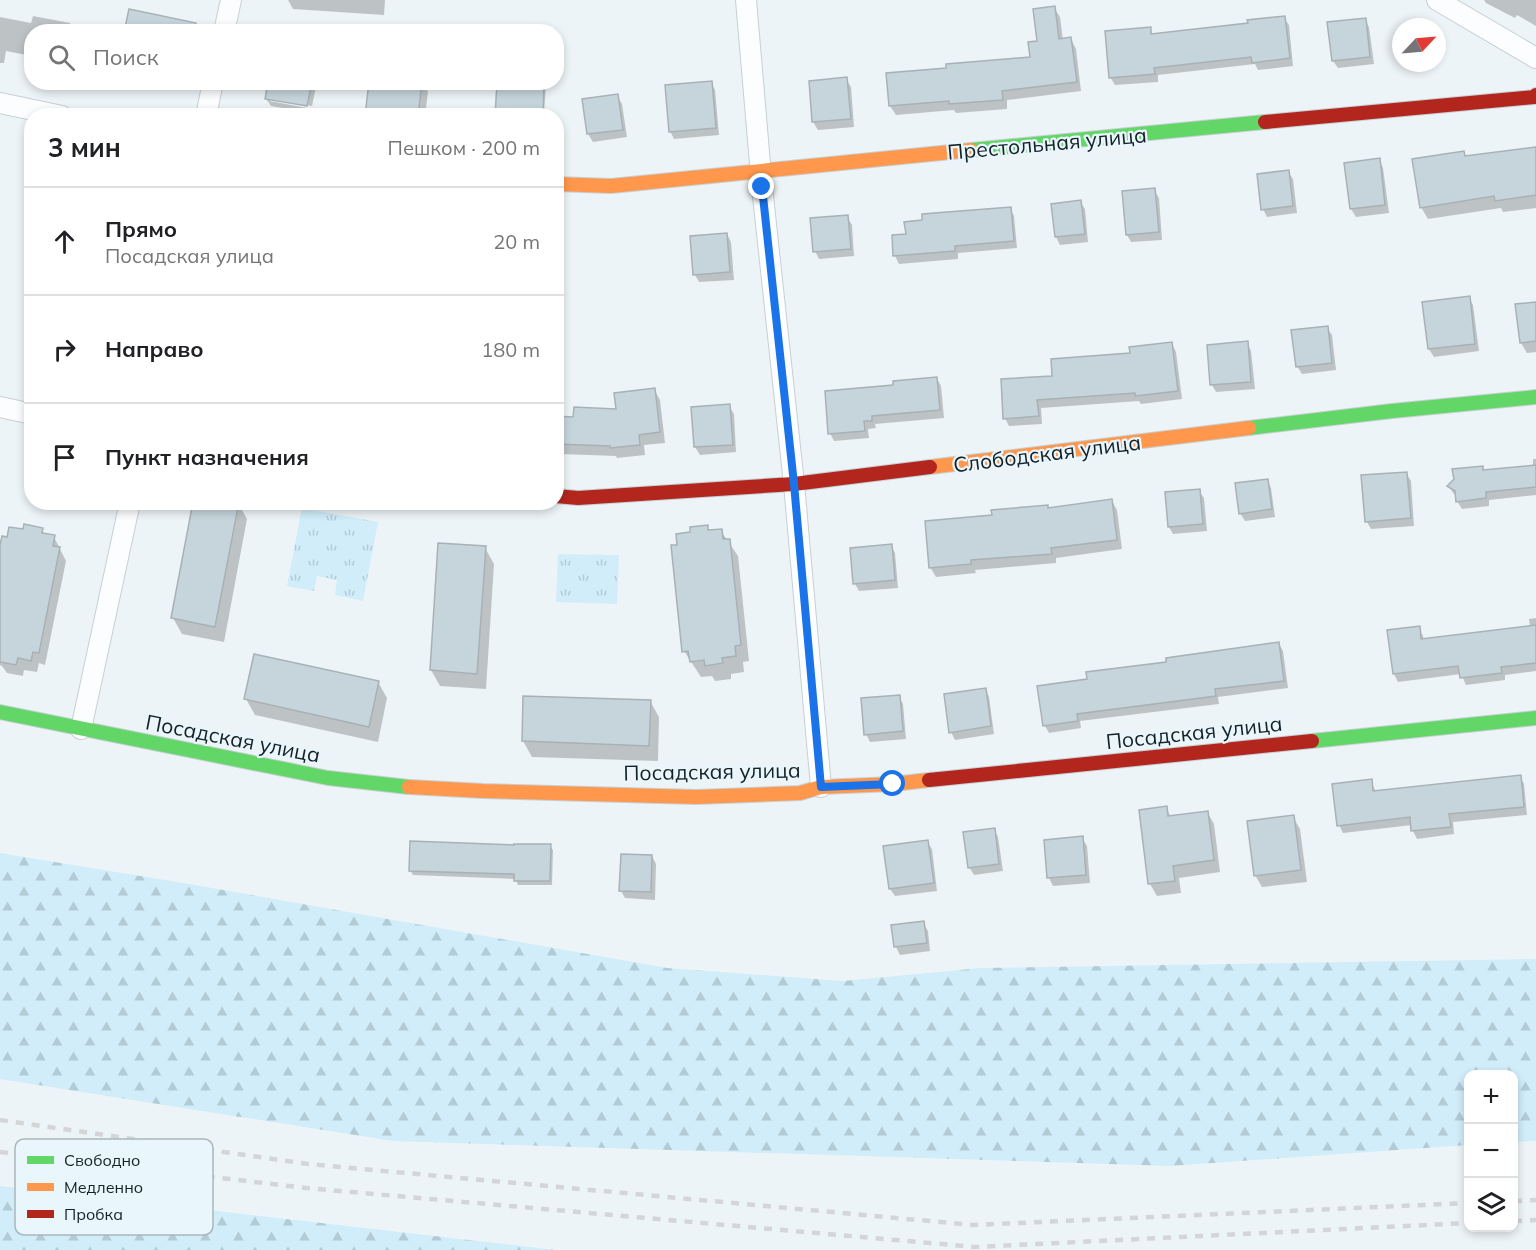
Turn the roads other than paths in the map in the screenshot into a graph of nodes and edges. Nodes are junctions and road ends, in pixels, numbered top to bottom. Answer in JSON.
{"nodes":[{"id":1,"x":231,"y":0,"type":"edge"},
{"id":2,"x":746,"y":0,"type":"edge"},
{"id":3,"x":1437,"y":0,"type":"edge"},
{"id":4,"x":226,"y":24,"type":"edge"},
{"id":5,"x":1536,"y":58,"type":"edge"},
{"id":6,"x":211,"y":90,"type":"edge"},
{"id":7,"x":1536,"y":95,"type":"edge"},
{"id":8,"x":0,"y":103,"type":"edge"},
{"id":9,"x":24,"y":108,"type":"edge"},
{"id":10,"x":208,"y":108,"type":"edge"},
{"id":11,"x":761,"y":170,"type":"junction"},
{"id":12,"x":564,"y":184,"type":"edge"},
{"id":13,"x":1536,"y":397,"type":"edge"},
{"id":14,"x":0,"y":407,"type":"edge"},
{"id":15,"x":24,"y":412,"type":"edge"},
{"id":16,"x":794,"y":484,"type":"junction"},
{"id":17,"x":564,"y":497,"type":"edge"},
{"id":18,"x":128,"y":510,"type":"edge"},
{"id":19,"x":0,"y":712,"type":"edge"},
{"id":20,"x":1536,"y":718,"type":"edge"},
{"id":21,"x":81,"y":729,"type":"junction"},
{"id":22,"x":821,"y":787,"type":"junction"}],
"edges":[{"from":1,"to":4,"type":"street"},
{"from":2,"to":11,"type":"street"},
{"from":3,"to":5,"type":"street"},
{"from":6,"to":10,"type":"street"},
{"from":7,"to":11,"type":"street","name":"Престольная улица"},
{"from":8,"to":9,"type":"street"},
{"from":11,"to":12,"type":"street","name":"Престольная улица"},
{"from":11,"to":16,"type":"street"},
{"from":13,"to":16,"type":"street","name":"Слободская улица"},
{"from":14,"to":15,"type":"street"},
{"from":16,"to":17,"type":"street","name":"Слободская улица"},
{"from":16,"to":22,"type":"street"},
{"from":18,"to":21,"type":"street"},
{"from":19,"to":21,"type":"street","name":"Посадская улица"},
{"from":20,"to":22,"type":"street","name":"Посадская улица"},
{"from":21,"to":22,"type":"street","name":"Посадская улица"}]}
